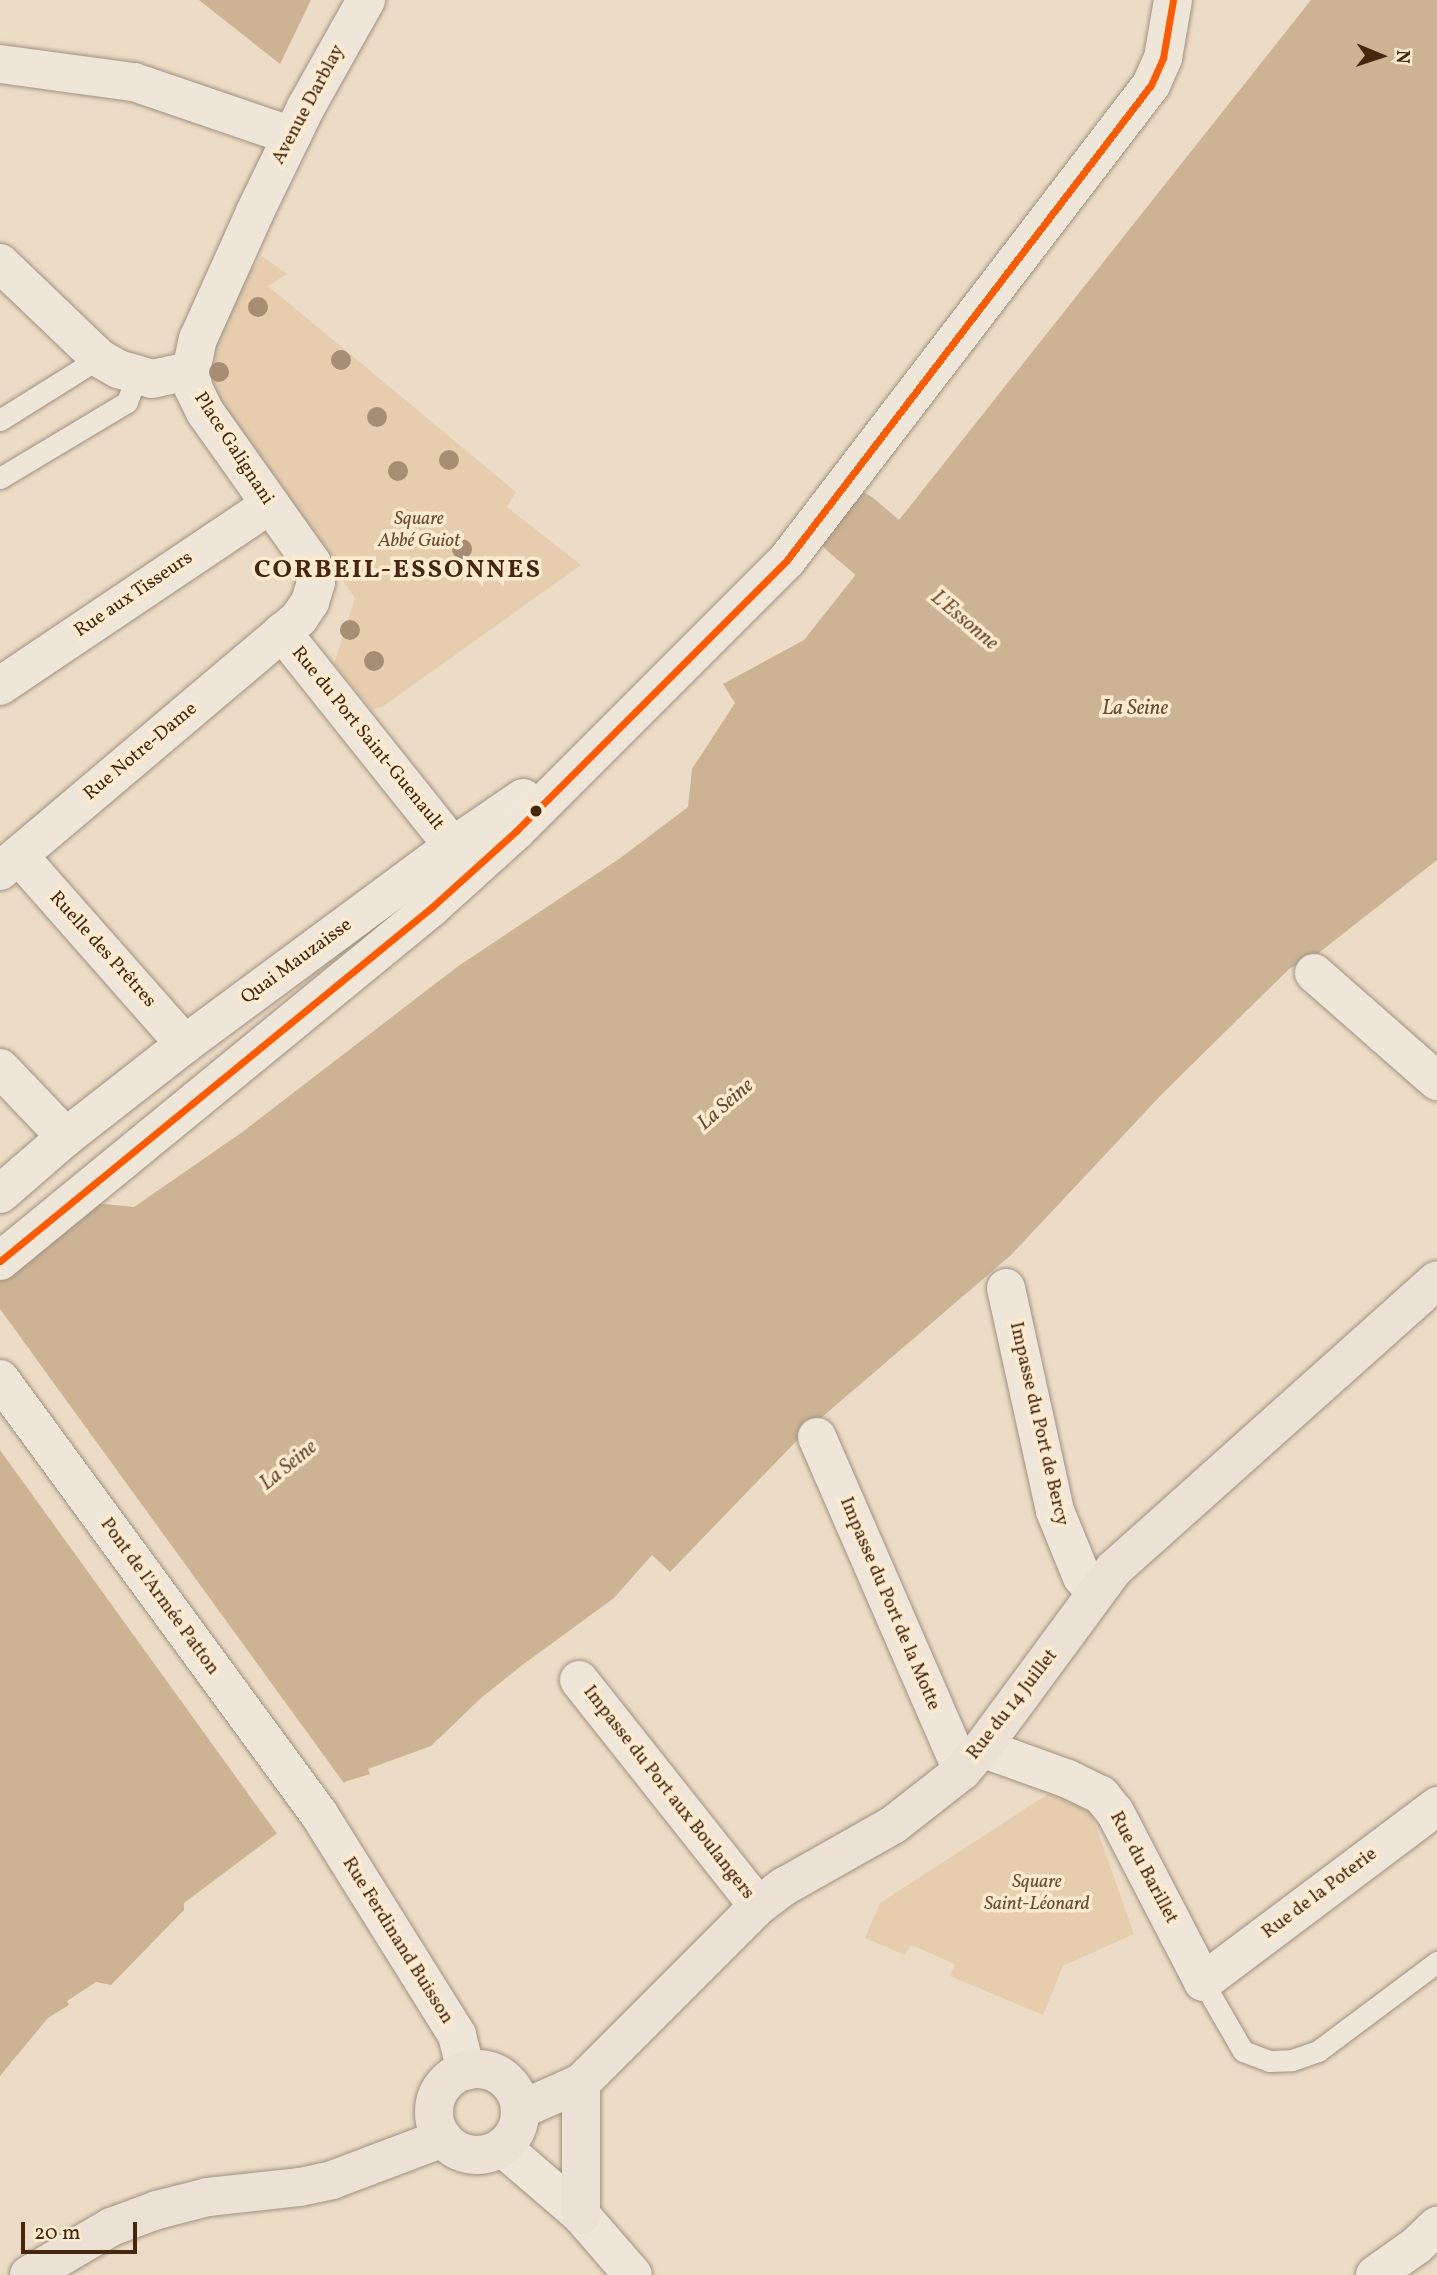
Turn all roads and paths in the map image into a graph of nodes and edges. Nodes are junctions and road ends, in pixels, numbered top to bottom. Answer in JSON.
{"nodes":[{"id":1,"x":366,"y":0,"type":"edge"},
{"id":2,"x":1172,"y":0,"type":"edge"},
{"id":3,"x":0,"y":64,"type":"edge"},
{"id":4,"x":292,"y":136,"type":"junction"},
{"id":5,"x":255,"y":212,"type":"joint"},
{"id":6,"x":0,"y":263,"type":"edge"},
{"id":7,"x":99,"y":358,"type":"junction"},
{"id":8,"x":191,"y":371,"type":"junction"},
{"id":9,"x":137,"y":376,"type":"junction"},
{"id":10,"x":0,"y":420,"type":"edge"},
{"id":11,"x":0,"y":478,"type":"edge"},
{"id":12,"x":269,"y":505,"type":"junction"},
{"id":13,"x":282,"y":632,"type":"junction"},
{"id":14,"x":0,"y":686,"type":"edge"},
{"id":15,"x":603,"y":744,"type":"junction"},
{"id":16,"x":453,"y":846,"type":"junction"},
{"id":17,"x":9,"y":864,"type":"edge"},
{"id":18,"x":1314,"y":972,"type":"dead end"},
{"id":19,"x":185,"y":1044,"type":"junction"},
{"id":20,"x":0,"y":1068,"type":"edge"},
{"id":21,"x":1437,"y":1081,"type":"edge"},
{"id":22,"x":66,"y":1137,"type":"junction"},
{"id":23,"x":0,"y":1194,"type":"edge"},
{"id":24,"x":0,"y":1261,"type":"edge"},
{"id":25,"x":1437,"y":1280,"type":"edge"},
{"id":26,"x":1006,"y":1289,"type":"dead end"},
{"id":27,"x":0,"y":1379,"type":"edge"},
{"id":28,"x":817,"y":1437,"type":"dead end"},
{"id":29,"x":1096,"y":1593,"type":"junction"},
{"id":30,"x":579,"y":1680,"type":"dead end"},
{"id":31,"x":972,"y":1759,"type":"junction"},
{"id":32,"x":1437,"y":1806,"type":"edge"},
{"id":33,"x":319,"y":1814,"type":"joint"},
{"id":34,"x":758,"y":1906,"type":"junction"},
{"id":35,"x":1437,"y":1962,"type":"edge"},
{"id":36,"x":1203,"y":1982,"type":"junction"},
{"id":37,"x":466,"y":2071,"type":"junction"},
{"id":38,"x":581,"y":2083,"type":"junction"},
{"id":39,"x":520,"y":2110,"type":"junction"},
{"id":40,"x":443,"y":2138,"type":"junction"},
{"id":41,"x":502,"y":2147,"type":"junction"},
{"id":42,"x":581,"y":2215,"type":"junction"},
{"id":43,"x":1437,"y":2226,"type":"edge"},
{"id":44,"x":29,"y":2275,"type":"edge"},
{"id":45,"x":633,"y":2275,"type":"edge"},
{"id":46,"x":1375,"y":2275,"type":"edge"}],
"edges":[{"from":1,"to":4,"type":"street","name":"Avenue Darblay"},
{"from":2,"to":15,"type":"street","name":"Quai Mauzaisse"},
{"from":3,"to":4,"type":"street"},
{"from":4,"to":5,"type":"street","name":"Avenue Darblay"},
{"from":5,"to":8,"type":"street","name":"Place Galignani"},
{"from":6,"to":7,"type":"street"},
{"from":7,"to":9,"type":"street"},
{"from":7,"to":10,"type":"lane"},
{"from":8,"to":9,"type":"street"},
{"from":8,"to":12,"type":"street","name":"Place Galignani"},
{"from":9,"to":11,"type":"lane"},
{"from":12,"to":13,"type":"street","name":"Place Galignani"},
{"from":12,"to":14,"type":"street","name":"Rue aux Tisseurs"},
{"from":13,"to":16,"type":"street","name":"Rue du Port Saint-Guenault"},
{"from":13,"to":17,"type":"street","name":"Rue Notre-Dame"},
{"from":15,"to":16,"type":"street","name":"Quai Mauzaisse"},
{"from":15,"to":24,"type":"street","name":"Quai Mauzaisse"},
{"from":16,"to":19,"type":"street","name":"Quai Mauzaisse"},
{"from":17,"to":19,"type":"street","name":"Ruelle des Prêtres"},
{"from":18,"to":21,"type":"street"},
{"from":19,"to":22,"type":"street","name":"Quai Mauzaisse"},
{"from":20,"to":22,"type":"street"},
{"from":22,"to":23,"type":"street","name":"Quai Mauzaisse"},
{"from":25,"to":29,"type":"main road","name":"Rue du 14 Juillet"},
{"from":26,"to":29,"type":"street","name":"Impasse du Port de Bercy"},
{"from":27,"to":33,"type":"street","name":"Pont de l'Armée Patton"},
{"from":28,"to":31,"type":"street","name":"Impasse du Port de la Motte"},
{"from":29,"to":31,"type":"main road","name":"Rue du 14 Juillet"},
{"from":30,"to":34,"type":"street","name":"Impasse du Port aux Boulangers"},
{"from":31,"to":34,"type":"main road","name":"Rue du 14 Juillet"},
{"from":31,"to":36,"type":"street","name":"Rue du Barillet"},
{"from":32,"to":36,"type":"street","name":"Rue de la Poterie"},
{"from":33,"to":37,"type":"street","name":"Rue Ferdinand Buisson"},
{"from":34,"to":38,"type":"main road","name":"Rue du 14 Juillet"},
{"from":35,"to":36,"type":"lane"},
{"from":37,"to":39,"type":"main road"},
{"from":37,"to":40,"type":"main road"},
{"from":38,"to":39,"type":"main road","name":"Rue du 14 Juillet"},
{"from":38,"to":42,"type":"main road"},
{"from":39,"to":41,"type":"main road"},
{"from":40,"to":41,"type":"main road"},
{"from":40,"to":44,"type":"main road"},
{"from":41,"to":42,"type":"street"},
{"from":42,"to":45,"type":"street"},
{"from":43,"to":46,"type":"street"}]}
